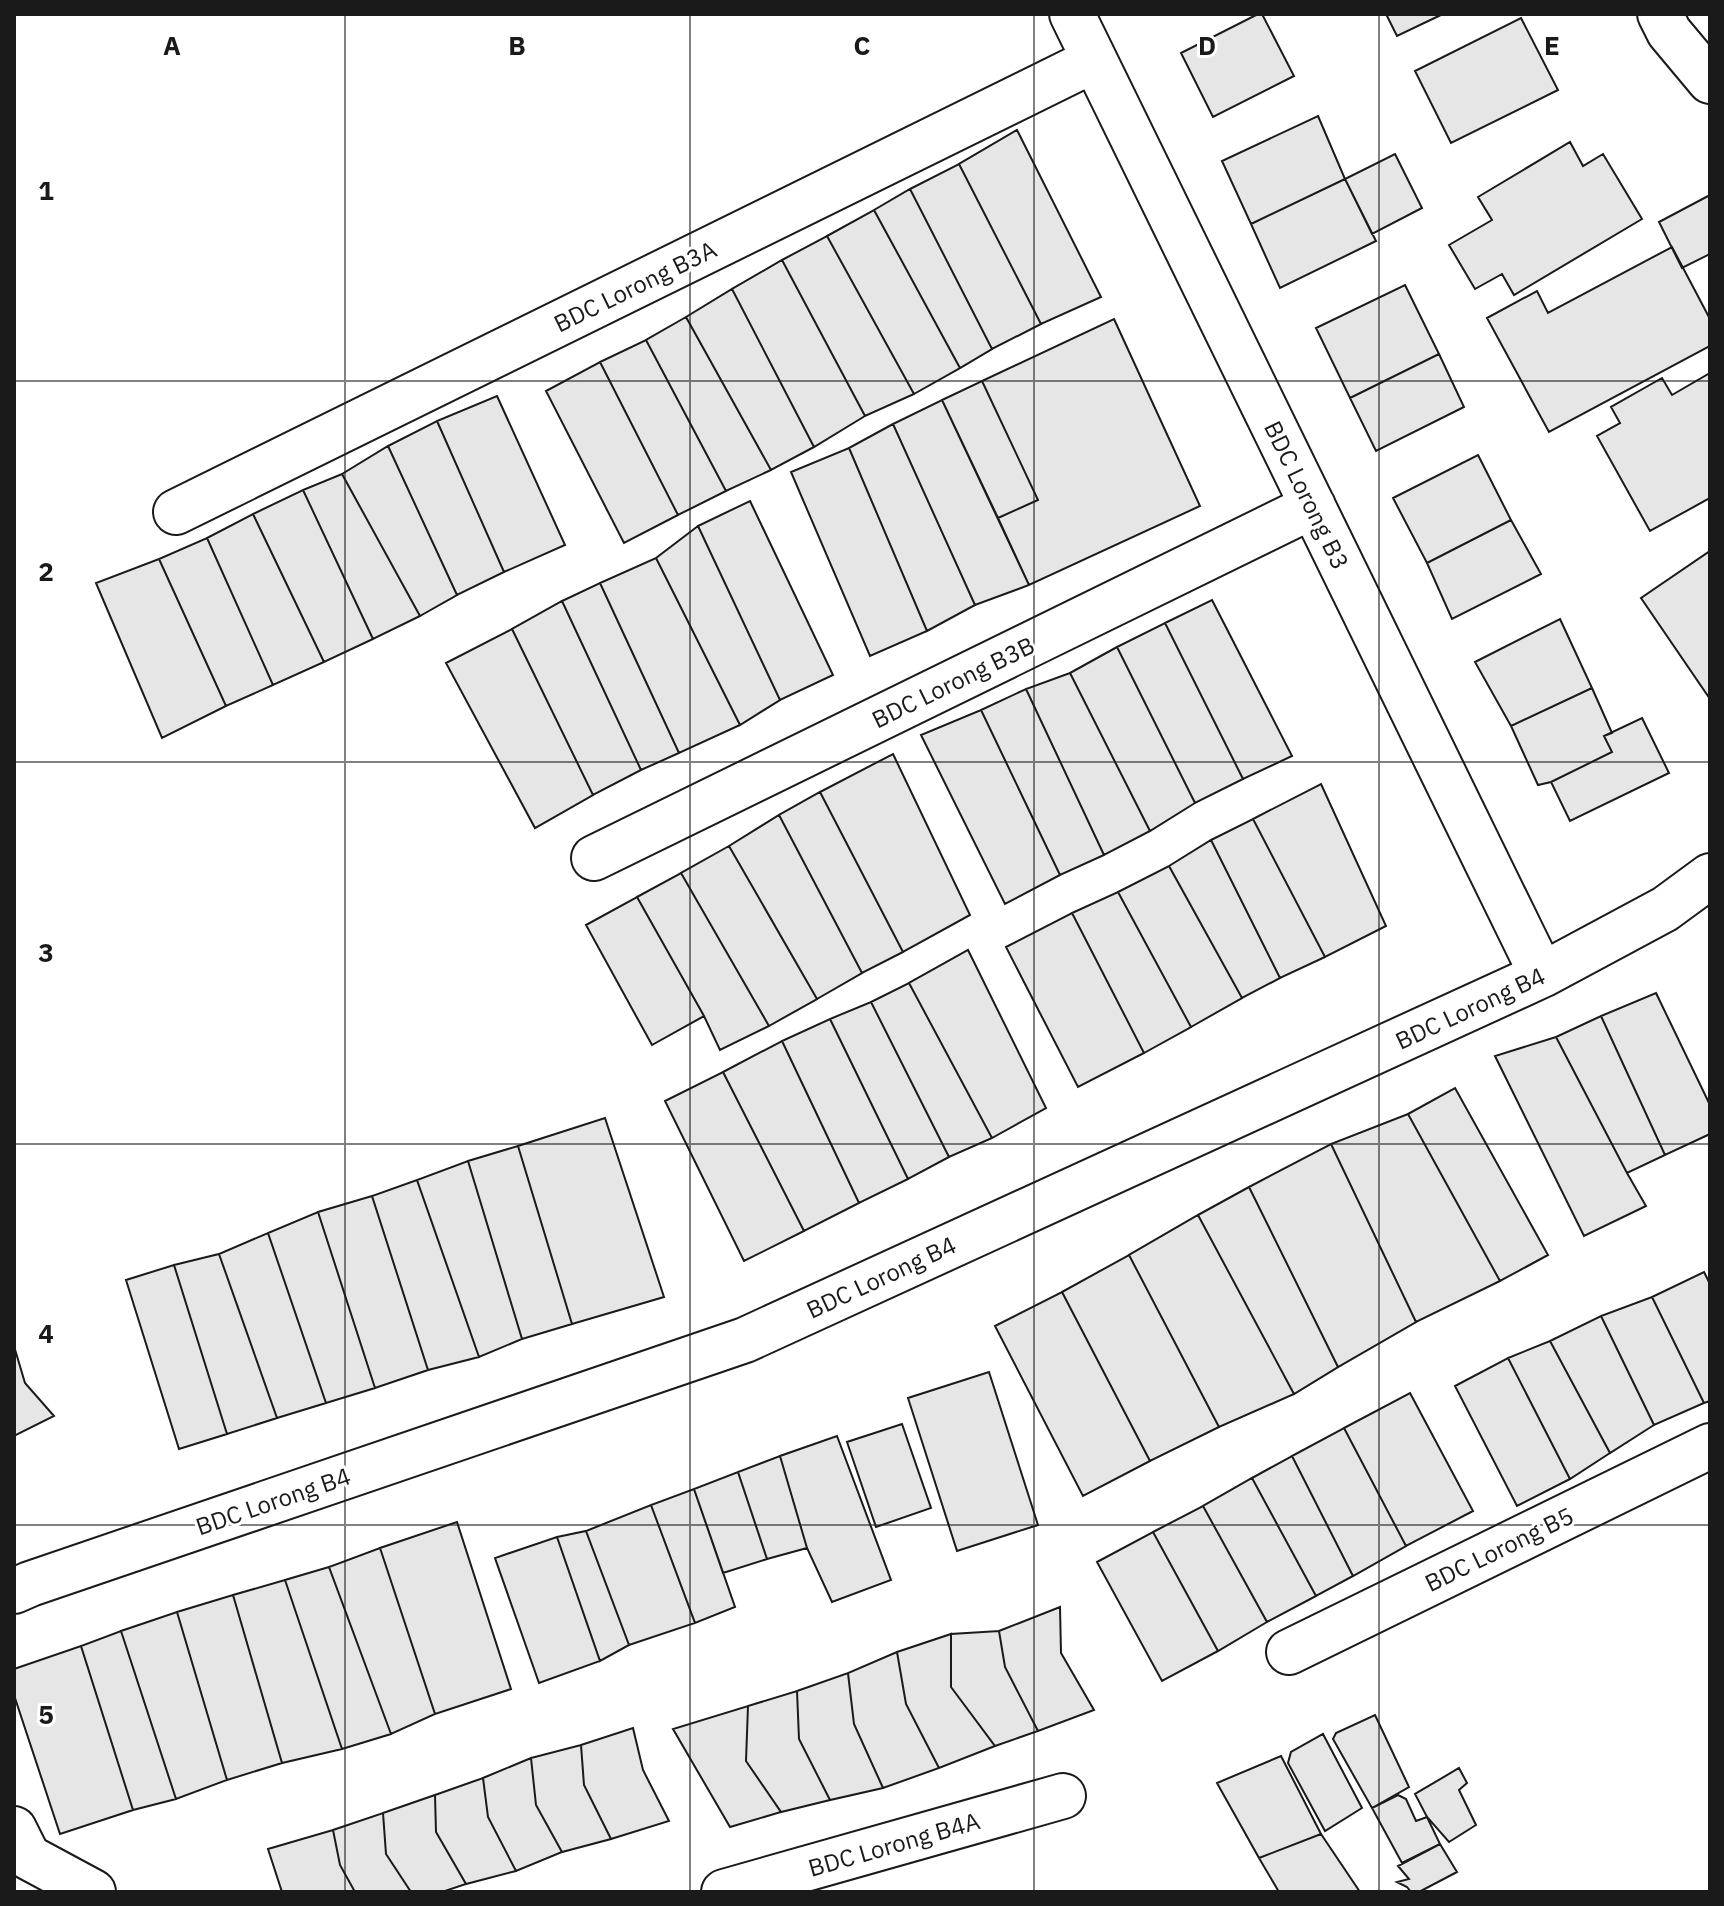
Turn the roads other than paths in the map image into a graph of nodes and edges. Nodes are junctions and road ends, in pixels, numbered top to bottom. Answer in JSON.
{"nodes":[{"id":1,"x":1072,"y":14,"type":"edge"},
{"id":2,"x":1660,"y":14,"type":"edge"},
{"id":3,"x":1094,"y":60,"type":"junction"},
{"id":4,"x":1710,"y":81,"type":"edge"},
{"id":5,"x":1313,"y":506,"type":"junction"},
{"id":6,"x":176,"y":512,"type":"dead end"},
{"id":7,"x":594,"y":858,"type":"dead end"},
{"id":8,"x":1710,"y":876,"type":"edge"},
{"id":9,"x":1542,"y":975,"type":"junction"},
{"id":10,"x":1710,"y":1446,"type":"edge"},
{"id":11,"x":14,"y":1591,"type":"edge"},
{"id":12,"x":1289,"y":1652,"type":"dead end"},
{"id":13,"x":1063,"y":1796,"type":"dead end"},
{"id":14,"x":14,"y":1829,"type":"edge"},
{"id":15,"x":93,"y":1892,"type":"edge"},
{"id":16,"x":724,"y":1892,"type":"edge"}],
"edges":[{"from":1,"to":3,"type":"street","name":"BDC Lorong B3"},
{"from":2,"to":4,"type":"street"},
{"from":3,"to":5,"type":"street","name":"BDC Lorong B3"},
{"from":3,"to":6,"type":"street","name":"BDC Lorong B3A"},
{"from":5,"to":7,"type":"street","name":"BDC Lorong B3B"},
{"from":5,"to":9,"type":"street","name":"BDC Lorong B3"},
{"from":8,"to":9,"type":"street","name":"BDC Lorong B4"},
{"from":9,"to":11,"type":"street","name":"BDC Lorong B4"},
{"from":10,"to":12,"type":"street","name":"BDC Lorong B5"},
{"from":13,"to":16,"type":"street","name":"BDC Lorong B4A"},
{"from":14,"to":15,"type":"street"}]}
